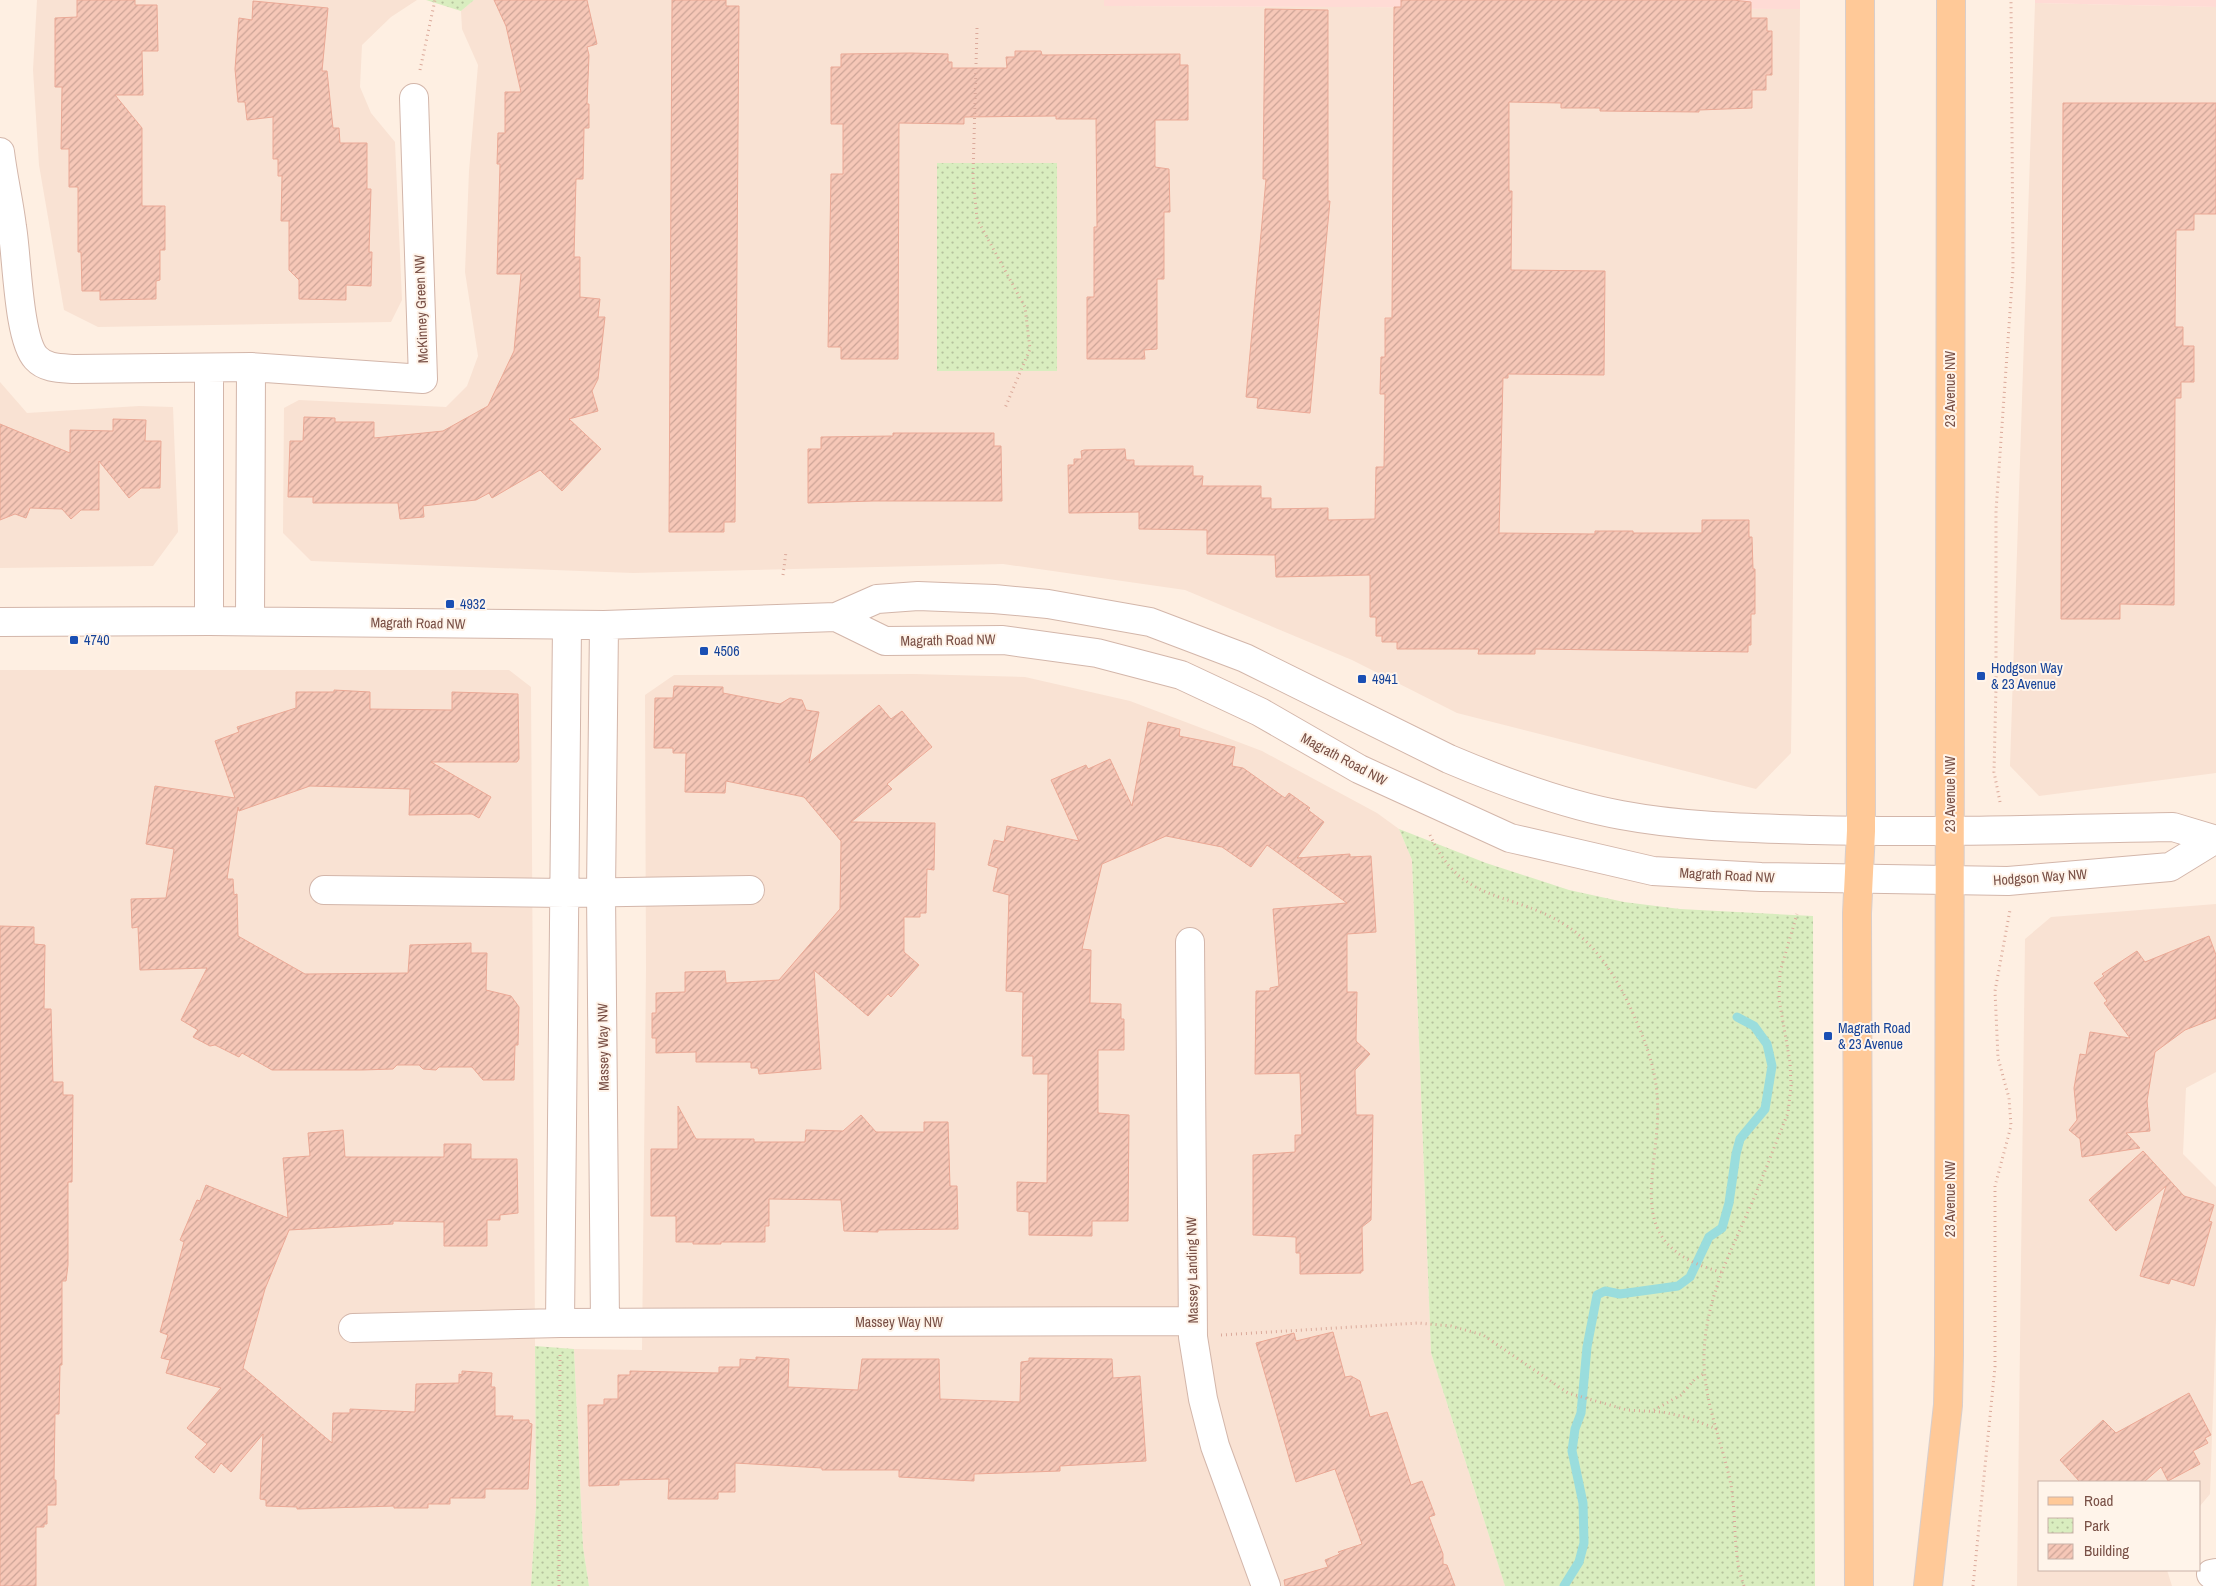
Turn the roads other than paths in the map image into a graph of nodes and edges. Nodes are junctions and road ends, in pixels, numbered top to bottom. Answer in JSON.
{"nodes":[{"id":1,"x":1860,"y":0,"type":"edge"},
{"id":2,"x":1951,"y":0,"type":"edge"},
{"id":3,"x":414,"y":98,"type":"road end"},
{"id":4,"x":0,"y":152,"type":"edge"},
{"id":5,"x":251,"y":367,"type":"junction"},
{"id":6,"x":209,"y":368,"type":"junction"},
{"id":7,"x":836,"y":617,"type":"junction"},
{"id":8,"x":209,"y":620,"type":"junction"},
{"id":9,"x":250,"y":621,"type":"junction"},
{"id":10,"x":0,"y":622,"type":"edge"},
{"id":11,"x":567,"y":625,"type":"junction"},
{"id":12,"x":604,"y":625,"type":"junction"},
{"id":13,"x":1950,"y":830,"type":"junction"},
{"id":14,"x":1860,"y":831,"type":"junction"},
{"id":15,"x":2215,"y":840,"type":"edge"},
{"id":16,"x":1859,"y":879,"type":"junction"},
{"id":17,"x":1950,"y":880,"type":"junction"},
{"id":18,"x":324,"y":890,"type":"dead end"},
{"id":19,"x":750,"y":890,"type":"dead end"},
{"id":20,"x":601,"y":892,"type":"junction"},
{"id":21,"x":565,"y":893,"type":"junction"},
{"id":22,"x":1190,"y":942,"type":"dead end"},
{"id":23,"x":605,"y":1322,"type":"junction"},
{"id":24,"x":560,"y":1323,"type":"junction"},
{"id":25,"x":353,"y":1328,"type":"dead end"},
{"id":26,"x":1193,"y":1329,"type":"junction"},
{"id":27,"x":1266,"y":1586,"type":"edge"},
{"id":28,"x":1859,"y":1586,"type":"edge"},
{"id":29,"x":1928,"y":1586,"type":"edge"}],
"edges":[{"from":1,"to":14,"type":"main road"},
{"from":2,"to":13,"type":"main road","name":"23 Avenue NW"},
{"from":3,"to":5,"type":"street","name":"McKinney Green NW"},
{"from":4,"to":6,"type":"street","name":"McKinney Green NW"},
{"from":5,"to":6,"type":"street","name":"McKinney Green NW"},
{"from":5,"to":9,"type":"street"},
{"from":6,"to":8,"type":"street"},
{"from":7,"to":12,"type":"street","name":"Magrath Road NW"},
{"from":7,"to":14,"type":"street","name":"Magrath Road NW"},
{"from":7,"to":16,"type":"street","name":"Magrath Road NW"},
{"from":8,"to":9,"type":"street","name":"Magrath Road NW"},
{"from":8,"to":10,"type":"street","name":"Magrath Road NW"},
{"from":9,"to":11,"type":"street","name":"Magrath Road NW"},
{"from":11,"to":12,"type":"street","name":"Magrath Road NW"},
{"from":11,"to":21,"type":"street"},
{"from":12,"to":20,"type":"street","name":"Massey Way NW"},
{"from":13,"to":14,"type":"street","name":"Hodgson Way NW"},
{"from":13,"to":15,"type":"street","name":"Hodgson Way NW"},
{"from":13,"to":17,"type":"main road","name":"23 Avenue NW"},
{"from":14,"to":16,"type":"main road"},
{"from":15,"to":17,"type":"street","name":"Hodgson Way NW"},
{"from":16,"to":17,"type":"street","name":"Hodgson Way NW"},
{"from":16,"to":28,"type":"main road"},
{"from":17,"to":29,"type":"main road","name":"23 Avenue NW"},
{"from":18,"to":21,"type":"street"},
{"from":19,"to":20,"type":"street"},
{"from":20,"to":21,"type":"street"},
{"from":20,"to":23,"type":"street","name":"Massey Way NW"},
{"from":21,"to":24,"type":"street"},
{"from":22,"to":26,"type":"street","name":"Massey Landing NW"},
{"from":23,"to":24,"type":"street","name":"Massey Way NW"},
{"from":23,"to":26,"type":"street","name":"Massey Way NW"},
{"from":24,"to":25,"type":"street","name":"Massey Way NW"},
{"from":26,"to":27,"type":"street","name":"Massey Landing NW"}]}
